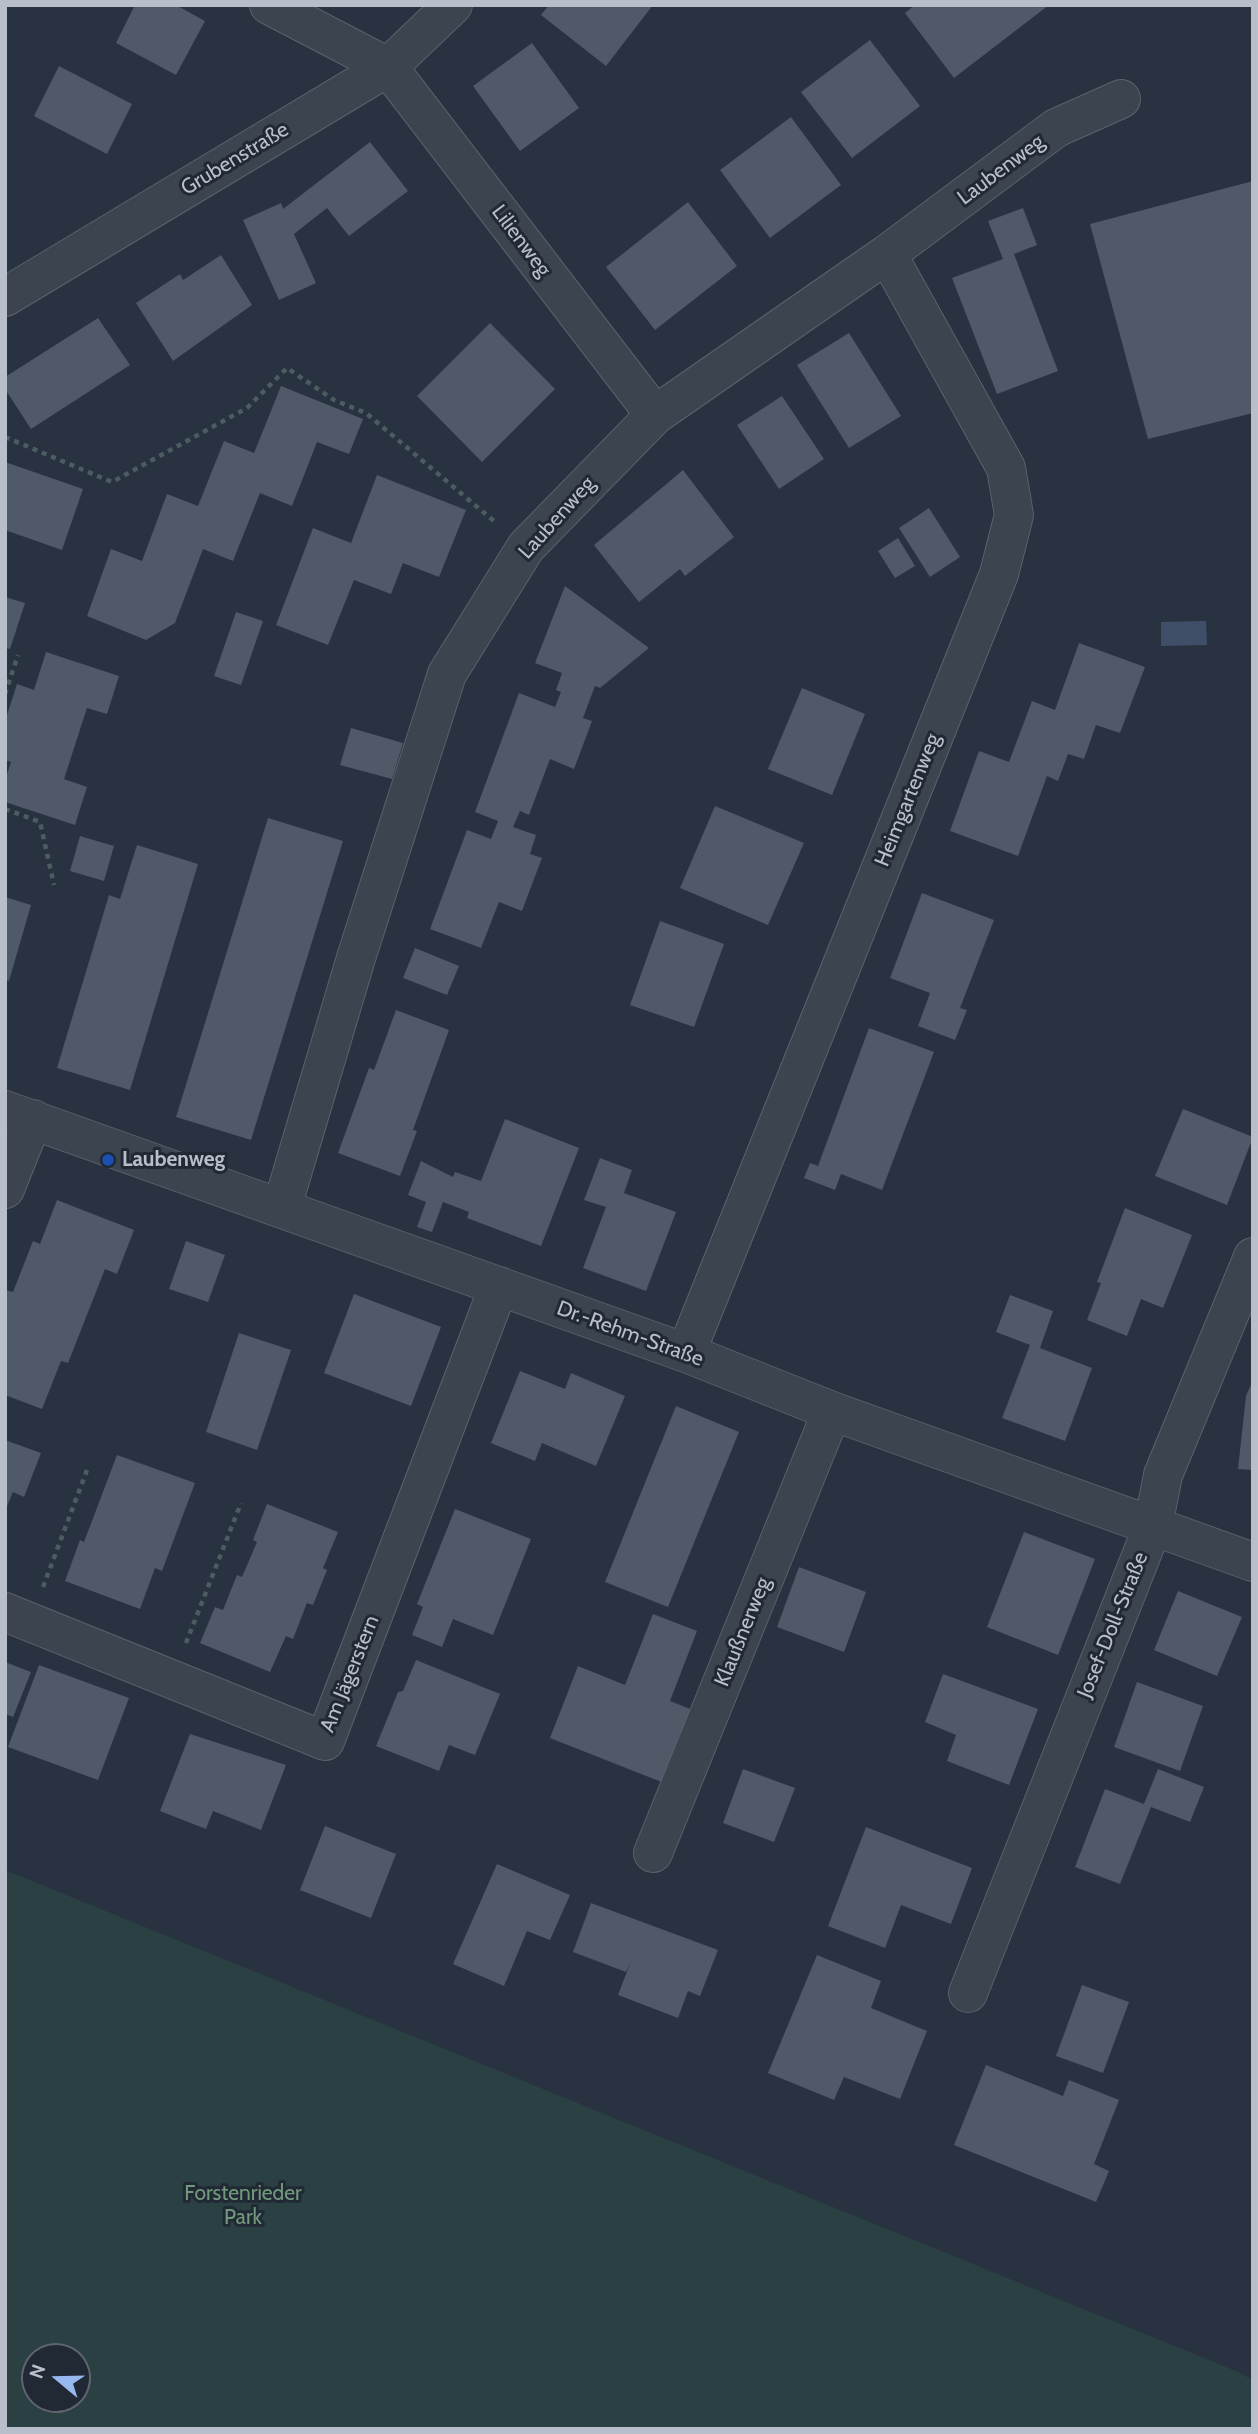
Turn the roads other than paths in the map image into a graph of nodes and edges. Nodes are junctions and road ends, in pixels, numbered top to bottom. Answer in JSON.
{"nodes":[{"id":1,"x":269,"y":5,"type":"edge"},
{"id":2,"x":453,"y":5,"type":"edge"},
{"id":3,"x":388,"y":66,"type":"junction"},
{"id":4,"x":1121,"y":99,"type":"dead end"},
{"id":5,"x":887,"y":254,"type":"junction"},
{"id":6,"x":5,"y":297,"type":"edge"},
{"id":7,"x":655,"y":415,"type":"junction"},
{"id":8,"x":19,"y":1115,"type":"edge"},
{"id":9,"x":5,"y":1189,"type":"edge"},
{"id":10,"x":282,"y":1208,"type":"junction"},
{"id":11,"x":1253,"y":1257,"type":"edge"},
{"id":12,"x":499,"y":1286,"type":"junction"},
{"id":13,"x":686,"y":1353,"type":"junction"},
{"id":14,"x":832,"y":1411,"type":"junction"},
{"id":15,"x":1153,"y":1526,"type":"junction"},
{"id":16,"x":1253,"y":1562,"type":"edge"},
{"id":17,"x":18,"y":1617,"type":"edge"},
{"id":18,"x":653,"y":1853,"type":"dead end"},
{"id":19,"x":968,"y":1993,"type":"dead end"}],
"edges":[{"from":1,"to":3,"type":"street"},
{"from":2,"to":3,"type":"street","name":"Grubenstraße"},
{"from":3,"to":6,"type":"street","name":"Grubenstraße"},
{"from":3,"to":7,"type":"street","name":"Lilienweg"},
{"from":4,"to":5,"type":"street","name":"Laubenweg"},
{"from":5,"to":7,"type":"street","name":"Laubenweg"},
{"from":5,"to":13,"type":"street","name":"Heimgartenweg"},
{"from":7,"to":10,"type":"street","name":"Laubenweg"},
{"from":8,"to":9,"type":"street"},
{"from":8,"to":10,"type":"street","name":"Dr.-Rehm-Straße"},
{"from":10,"to":12,"type":"street","name":"Dr.-Rehm-Straße"},
{"from":11,"to":15,"type":"street","name":"Josef-Doll-Straße"},
{"from":12,"to":13,"type":"street","name":"Dr.-Rehm-Straße"},
{"from":12,"to":17,"type":"street","name":"Am Jägerstern"},
{"from":13,"to":14,"type":"street","name":"Dr.-Rehm-Straße"},
{"from":14,"to":15,"type":"street","name":"Dr.-Rehm-Straße"},
{"from":14,"to":18,"type":"street","name":"Klaußnerweg"},
{"from":15,"to":16,"type":"street","name":"Dr.-Rehm-Straße"},
{"from":15,"to":19,"type":"street","name":"Josef-Doll-Straße"}]}
